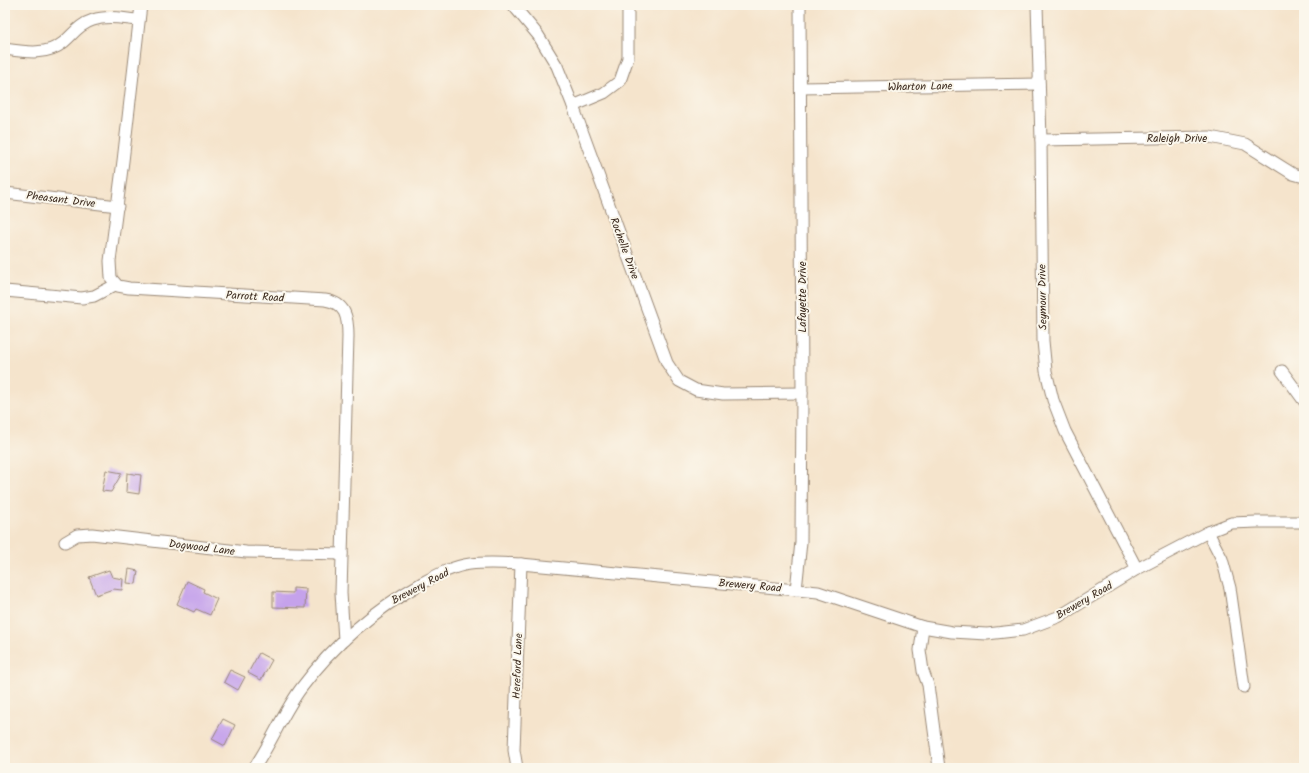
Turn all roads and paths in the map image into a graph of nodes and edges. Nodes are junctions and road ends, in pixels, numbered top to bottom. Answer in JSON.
{"nodes":[{"id":1,"x":141,"y":5,"type":"edge"},
{"id":2,"x":513,"y":5,"type":"edge"},
{"id":3,"x":628,"y":5,"type":"edge"},
{"id":4,"x":800,"y":5,"type":"edge"},
{"id":5,"x":1037,"y":5,"type":"edge"},
{"id":6,"x":139,"y":20,"type":"junction"},
{"id":7,"x":5,"y":49,"type":"edge"},
{"id":8,"x":1039,"y":84,"type":"junction"},
{"id":9,"x":801,"y":88,"type":"junction"},
{"id":10,"x":573,"y":106,"type":"junction"},
{"id":11,"x":1040,"y":140,"type":"junction"},
{"id":12,"x":1304,"y":177,"type":"edge"},
{"id":13,"x":5,"y":193,"type":"edge"},
{"id":14,"x":118,"y":206,"type":"junction"},
{"id":15,"x":115,"y":285,"type":"junction"},
{"id":16,"x":5,"y":291,"type":"edge"},
{"id":17,"x":1282,"y":371,"type":"dead end"},
{"id":18,"x":802,"y":394,"type":"junction"},
{"id":19,"x":1304,"y":401,"type":"edge"},
{"id":20,"x":1304,"y":522,"type":"edge"},
{"id":21,"x":1208,"y":532,"type":"junction"},
{"id":22,"x":65,"y":542,"type":"dead end"},
{"id":23,"x":342,"y":554,"type":"junction"},
{"id":24,"x":521,"y":564,"type":"junction"},
{"id":25,"x":1137,"y":569,"type":"junction"},
{"id":26,"x":796,"y":590,"type":"junction"},
{"id":27,"x":923,"y":627,"type":"junction"},
{"id":28,"x":344,"y":640,"type":"junction"},
{"id":29,"x":1244,"y":687,"type":"dead end"},
{"id":30,"x":254,"y":768,"type":"edge"},
{"id":31,"x":517,"y":768,"type":"edge"},
{"id":32,"x":939,"y":768,"type":"edge"}],
"edges":[{"from":1,"to":6,"type":"street"},
{"from":2,"to":10,"type":"street","name":"Rochelle Drive"},
{"from":3,"to":10,"type":"street"},
{"from":4,"to":9,"type":"street","name":"Lafayette Drive"},
{"from":5,"to":8,"type":"street","name":"Seymour Drive"},
{"from":6,"to":7,"type":"street"},
{"from":6,"to":14,"type":"street"},
{"from":8,"to":9,"type":"street","name":"Wharton Lane"},
{"from":8,"to":11,"type":"street","name":"Seymour Drive"},
{"from":9,"to":18,"type":"street","name":"Lafayette Drive"},
{"from":10,"to":18,"type":"street","name":"Rochelle Drive"},
{"from":11,"to":12,"type":"street","name":"Raleigh Drive"},
{"from":11,"to":25,"type":"street","name":"Seymour Drive"},
{"from":13,"to":14,"type":"street","name":"Pheasant Drive"},
{"from":14,"to":15,"type":"street"},
{"from":15,"to":16,"type":"street"},
{"from":15,"to":23,"type":"street","name":"Parrott Road"},
{"from":17,"to":19,"type":"street"},
{"from":18,"to":26,"type":"street","name":"Lafayette Drive"},
{"from":20,"to":21,"type":"street","name":"Brewery Road"},
{"from":21,"to":25,"type":"street","name":"Brewery Road"},
{"from":21,"to":29,"type":"street"},
{"from":22,"to":23,"type":"street","name":"Dogwood Lane"},
{"from":23,"to":28,"type":"street","name":"Parrott Road"},
{"from":24,"to":26,"type":"street","name":"Brewery Road"},
{"from":24,"to":28,"type":"street","name":"Brewery Road"},
{"from":24,"to":31,"type":"street","name":"Hereford Lane"},
{"from":25,"to":27,"type":"street","name":"Brewery Road"},
{"from":26,"to":27,"type":"street","name":"Brewery Road"},
{"from":27,"to":32,"type":"street"},
{"from":28,"to":30,"type":"street","name":"Brewery Road"}]}
